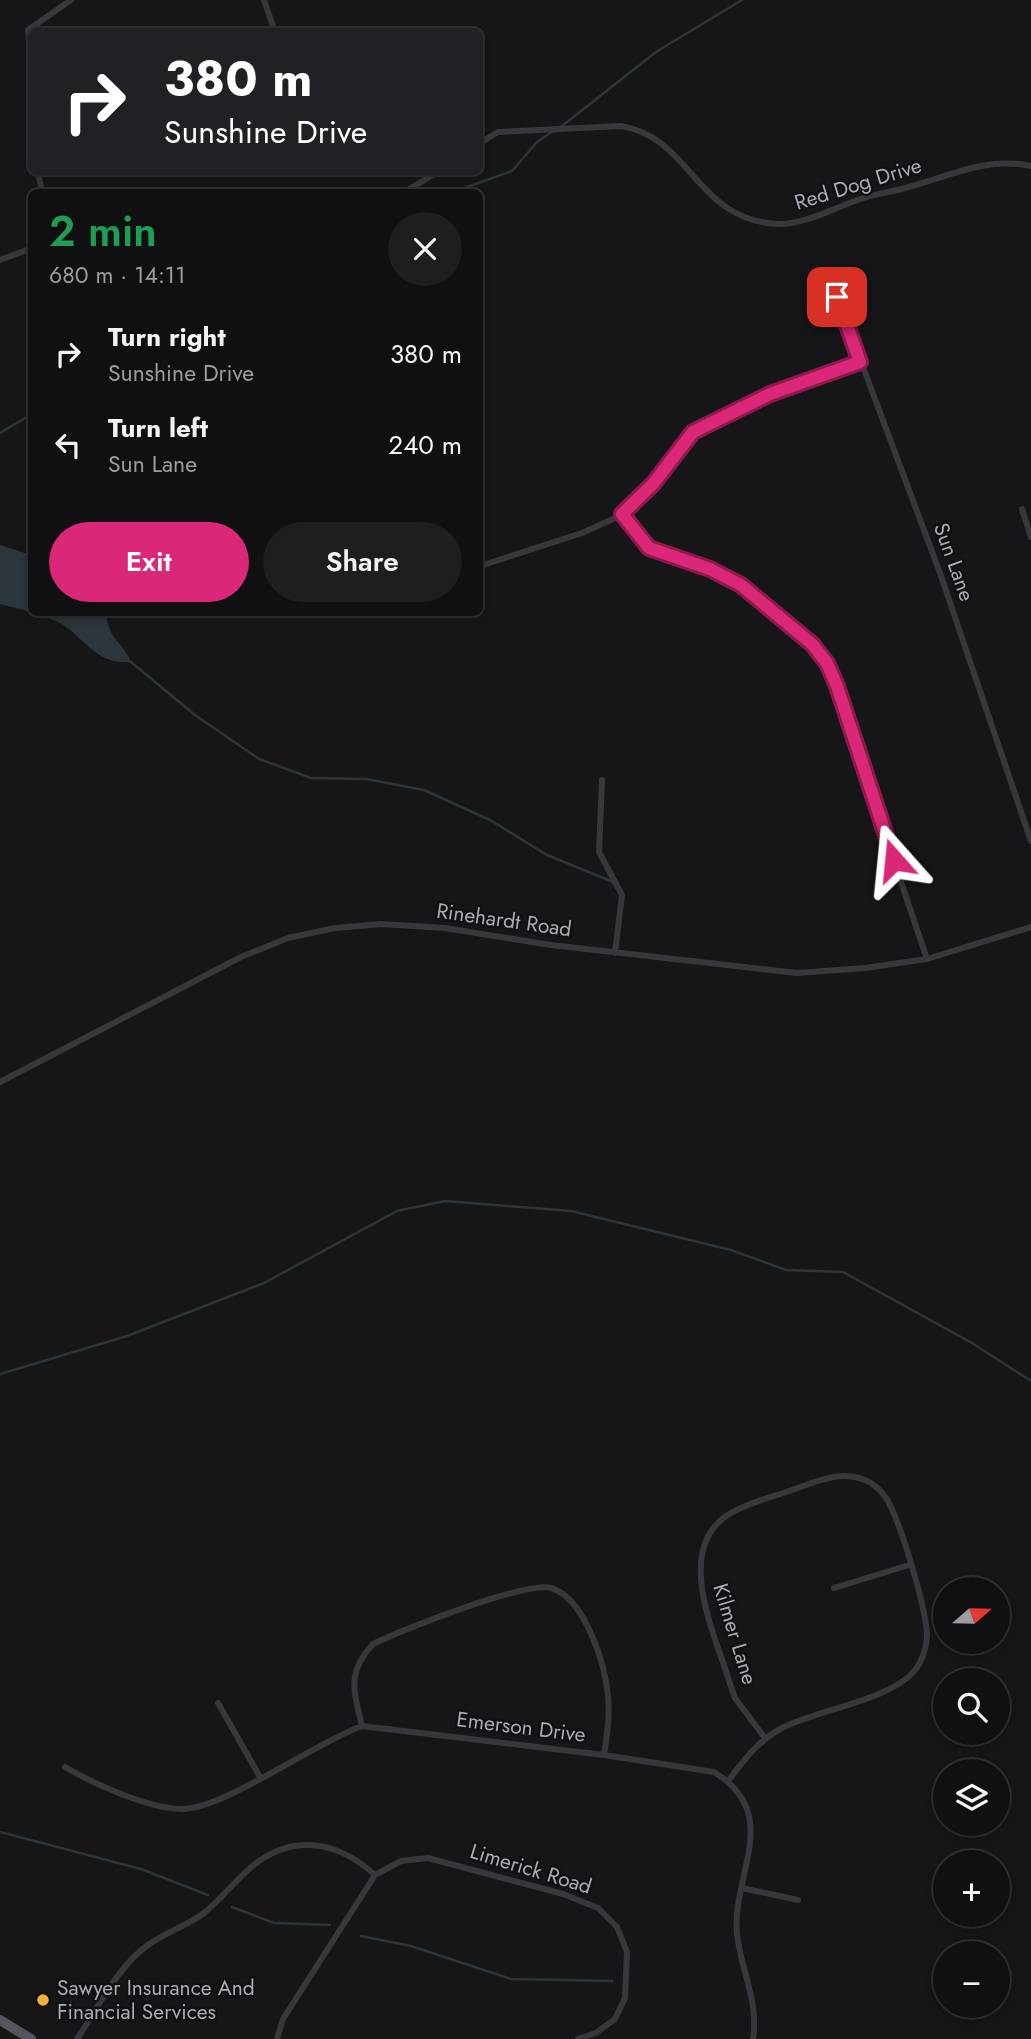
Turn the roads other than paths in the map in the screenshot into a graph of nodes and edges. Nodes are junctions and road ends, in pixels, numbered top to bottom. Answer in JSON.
{"nodes":[{"id":1,"x":71,"y":0,"type":"edge"},
{"id":2,"x":264,"y":0,"type":"edge"},
{"id":3,"x":31,"y":28,"type":"edge"},
{"id":4,"x":274,"y":28,"type":"edge"},
{"id":5,"x":483,"y":141,"type":"edge"},
{"id":6,"x":1031,"y":166,"type":"edge"},
{"id":7,"x":433,"y":175,"type":"edge"},
{"id":8,"x":409,"y":189,"type":"edge"},
{"id":9,"x":28,"y":250,"type":"edge"},
{"id":10,"x":0,"y":260,"type":"edge"},
{"id":11,"x":837,"y":297,"type":"dead end"},
{"id":12,"x":860,"y":362,"type":"junction"},
{"id":13,"x":1022,"y":509,"type":"dead end"},
{"id":14,"x":622,"y":514,"type":"junction"},
{"id":15,"x":1031,"y":537,"type":"edge"},
{"id":16,"x":483,"y":565,"type":"edge"},
{"id":17,"x":602,"y":779,"type":"dead end"},
{"id":18,"x":1031,"y":841,"type":"edge"},
{"id":19,"x":1031,"y":927,"type":"edge"},
{"id":20,"x":615,"y":953,"type":"junction"},
{"id":21,"x":927,"y":959,"type":"junction"},
{"id":22,"x":0,"y":1082,"type":"edge"},
{"id":23,"x":909,"y":1565,"type":"junction"},
{"id":24,"x":834,"y":1588,"type":"dead end"},
{"id":25,"x":218,"y":1703,"type":"dead end"},
{"id":26,"x":362,"y":1726,"type":"junction"},
{"id":27,"x":765,"y":1738,"type":"junction"},
{"id":28,"x":604,"y":1755,"type":"junction"},
{"id":29,"x":65,"y":1767,"type":"dead end"},
{"id":30,"x":260,"y":1777,"type":"junction"},
{"id":31,"x":727,"y":1780,"type":"junction"},
{"id":32,"x":375,"y":1875,"type":"junction"},
{"id":33,"x":742,"y":1888,"type":"junction"},
{"id":34,"x":798,"y":1900,"type":"dead end"},
{"id":35,"x":0,"y":2020,"type":"edge"},
{"id":36,"x":30,"y":2039,"type":"edge"},
{"id":37,"x":77,"y":2039,"type":"edge"},
{"id":38,"x":277,"y":2039,"type":"edge"},
{"id":39,"x":578,"y":2039,"type":"edge"},
{"id":40,"x":753,"y":2039,"type":"edge"}],
"edges":[{"from":1,"to":3,"type":"street"},
{"from":2,"to":4,"type":"street"},
{"from":5,"to":6,"type":"street","name":"Red Dog Drive"},
{"from":7,"to":8,"type":"street"},
{"from":9,"to":10,"type":"street"},
{"from":11,"to":12,"type":"street","name":"Sun Lane"},
{"from":12,"to":14,"type":"street"},
{"from":12,"to":18,"type":"street","name":"Sun Lane"},
{"from":13,"to":15,"type":"street"},
{"from":14,"to":16,"type":"street"},
{"from":14,"to":21,"type":"street"},
{"from":17,"to":20,"type":"street"},
{"from":19,"to":21,"type":"street","name":"Rinehardt Road"},
{"from":20,"to":21,"type":"street","name":"Rinehardt Road"},
{"from":20,"to":22,"type":"street","name":"Rinehardt Road"},
{"from":23,"to":24,"type":"street"},
{"from":23,"to":27,"type":"street","name":"Kilmer Lane"},
{"from":23,"to":27,"type":"street","name":"Kilmer Lane"},
{"from":25,"to":30,"type":"street"},
{"from":26,"to":28,"type":"street","name":"Emerson Drive"},
{"from":26,"to":28,"type":"street"},
{"from":26,"to":30,"type":"street","name":"Emerson Drive"},
{"from":27,"to":31,"type":"street","name":"Kilmer Lane"},
{"from":28,"to":31,"type":"street","name":"Emerson Drive"},
{"from":29,"to":30,"type":"street","name":"Emerson Drive"},
{"from":31,"to":33,"type":"street"},
{"from":32,"to":37,"type":"street"},
{"from":32,"to":38,"type":"street"},
{"from":32,"to":39,"type":"street","name":"Limerick Road"},
{"from":33,"to":34,"type":"street"},
{"from":33,"to":40,"type":"street"},
{"from":35,"to":36,"type":"main road"}]}
